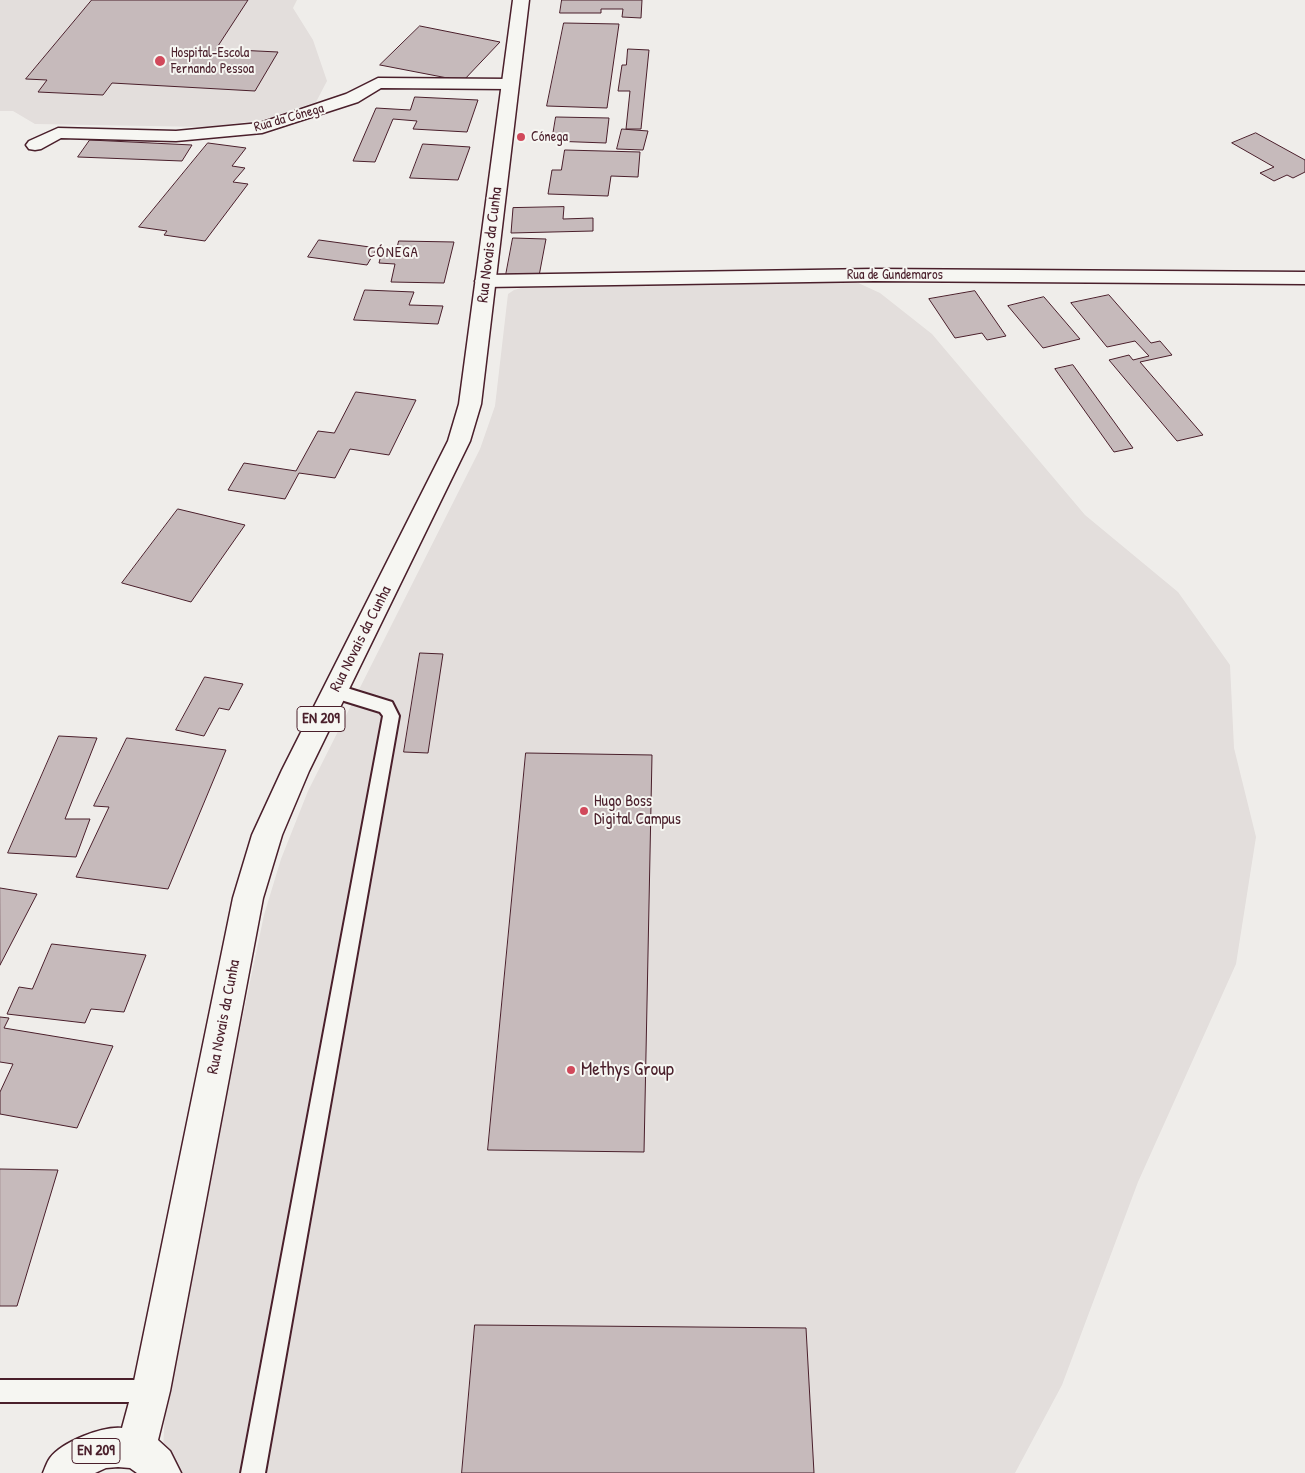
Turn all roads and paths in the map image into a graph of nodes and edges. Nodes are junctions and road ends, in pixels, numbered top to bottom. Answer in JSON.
{"nodes":[{"id":1,"x":521,"y":0,"type":"edge"},
{"id":2,"x":510,"y":84,"type":"junction"},
{"id":3,"x":35,"y":145,"type":"dead end"},
{"id":4,"x":1305,"y":278,"type":"edge"},
{"id":5,"x":485,"y":281,"type":"junction"},
{"id":6,"x":334,"y":691,"type":"junction"},
{"id":7,"x":0,"y":1391,"type":"edge"},
{"id":8,"x":151,"y":1391,"type":"junction"},
{"id":9,"x":149,"y":1462,"type":"edge"},
{"id":10,"x":63,"y":1473,"type":"edge"},
{"id":11,"x":253,"y":1473,"type":"edge"}],
"edges":[{"from":1,"to":2,"type":"main road","name":"Rua Novais da Cunha","number":"EN 209"},
{"from":2,"to":3,"type":"main road","name":"Rua da Cónega"},
{"from":2,"to":5,"type":"main road","name":"Rua Novais da Cunha","number":"EN 209"},
{"from":4,"to":5,"type":"main road","name":"Rua de Gundemaros"},
{"from":5,"to":6,"type":"main road","name":"Rua Novais da Cunha","number":"EN 209"},
{"from":6,"to":8,"type":"main road","name":"Rua Novais da Cunha","number":"EN 209"},
{"from":6,"to":11,"type":"lane"},
{"from":7,"to":8,"type":"lane"},
{"from":8,"to":9,"type":"main road","name":"Rua Novais da Cunha","number":"EN 209"},
{"from":9,"to":10,"type":"main road","number":"EN 209"}]}
